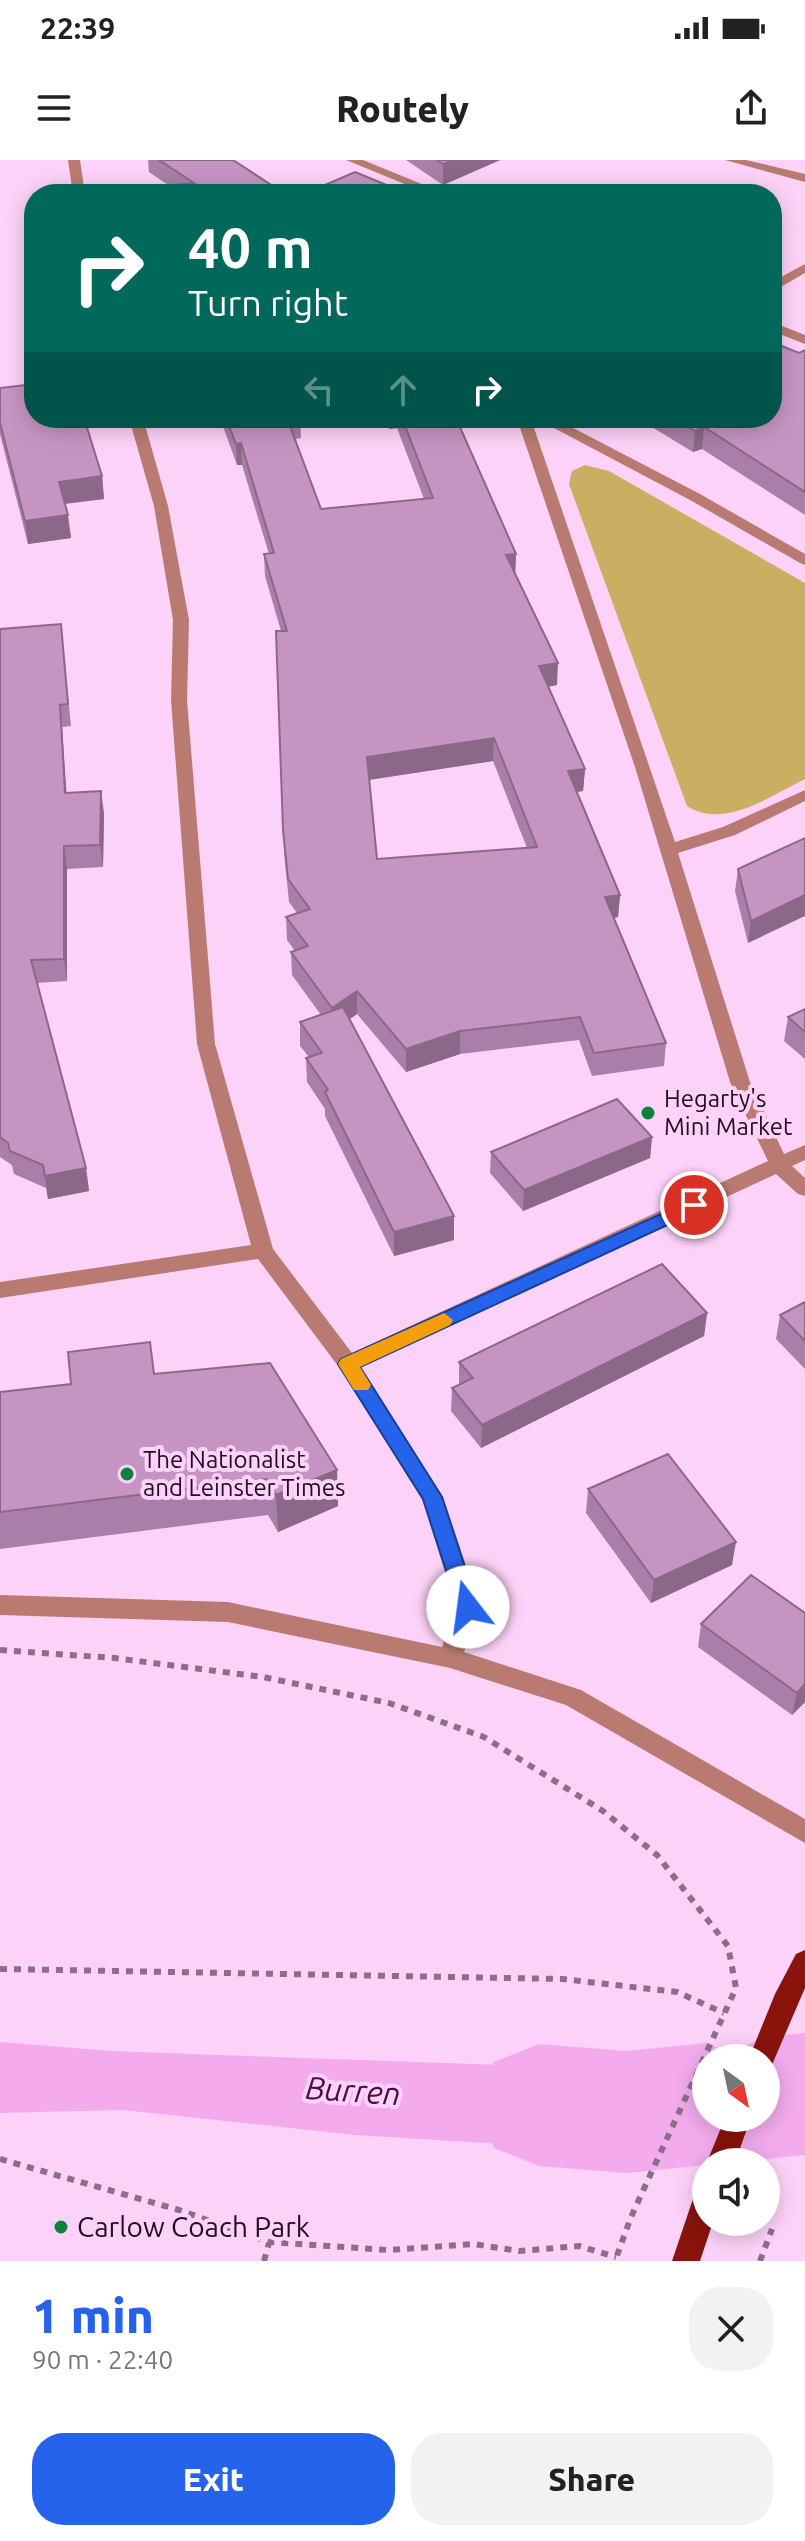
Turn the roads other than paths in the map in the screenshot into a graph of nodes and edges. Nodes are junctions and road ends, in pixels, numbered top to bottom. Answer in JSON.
{"nodes":[{"id":1,"x":74,"y":160,"type":"edge"},
{"id":2,"x":352,"y":160,"type":"edge"},
{"id":3,"x":731,"y":160,"type":"edge"},
{"id":4,"x":805,"y":178,"type":"edge"},
{"id":5,"x":78,"y":184,"type":"edge"},
{"id":6,"x":414,"y":184,"type":"edge"},
{"id":7,"x":805,"y":268,"type":"edge"},
{"id":8,"x":782,"y":282,"type":"edge"},
{"id":9,"x":782,"y":330,"type":"edge"},
{"id":10,"x":805,"y":340,"type":"edge"},
{"id":11,"x":139,"y":428,"type":"edge"},
{"id":12,"x":527,"y":428,"type":"edge"},
{"id":13,"x":562,"y":428,"type":"edge"},
{"id":14,"x":805,"y":560,"type":"edge"},
{"id":15,"x":805,"y":795,"type":"edge"},
{"id":16,"x":669,"y":850,"type":"junction"},
{"id":17,"x":805,"y":1152,"type":"edge"},
{"id":18,"x":780,"y":1166,"type":"junction"},
{"id":19,"x":805,"y":1189,"type":"edge"},
{"id":20,"x":263,"y":1251,"type":"junction"},
{"id":21,"x":0,"y":1290,"type":"edge"},
{"id":22,"x":348,"y":1364,"type":"junction"},
{"id":23,"x":0,"y":1605,"type":"edge"},
{"id":24,"x":450,"y":1658,"type":"junction"},
{"id":25,"x":805,"y":1832,"type":"edge"},
{"id":26,"x":805,"y":1962,"type":"edge"},
{"id":27,"x":768,"y":2044,"type":"edge"},
{"id":28,"x":694,"y":2236,"type":"edge"},
{"id":29,"x":686,"y":2261,"type":"edge"}],
"edges":[{"from":1,"to":5,"type":"street"},
{"from":2,"to":6,"type":"street"},
{"from":3,"to":4,"type":"street"},
{"from":7,"to":8,"type":"street"},
{"from":9,"to":10,"type":"street"},
{"from":11,"to":20,"type":"street"},
{"from":12,"to":16,"type":"street"},
{"from":13,"to":14,"type":"street"},
{"from":15,"to":16,"type":"street"},
{"from":16,"to":18,"type":"street"},
{"from":17,"to":18,"type":"street"},
{"from":18,"to":19,"type":"street"},
{"from":18,"to":22,"type":"street"},
{"from":20,"to":21,"type":"street"},
{"from":20,"to":22,"type":"street"},
{"from":22,"to":24,"type":"street"},
{"from":23,"to":24,"type":"street"},
{"from":24,"to":25,"type":"street"},
{"from":26,"to":27,"type":"main road"},
{"from":28,"to":29,"type":"main road"}]}
